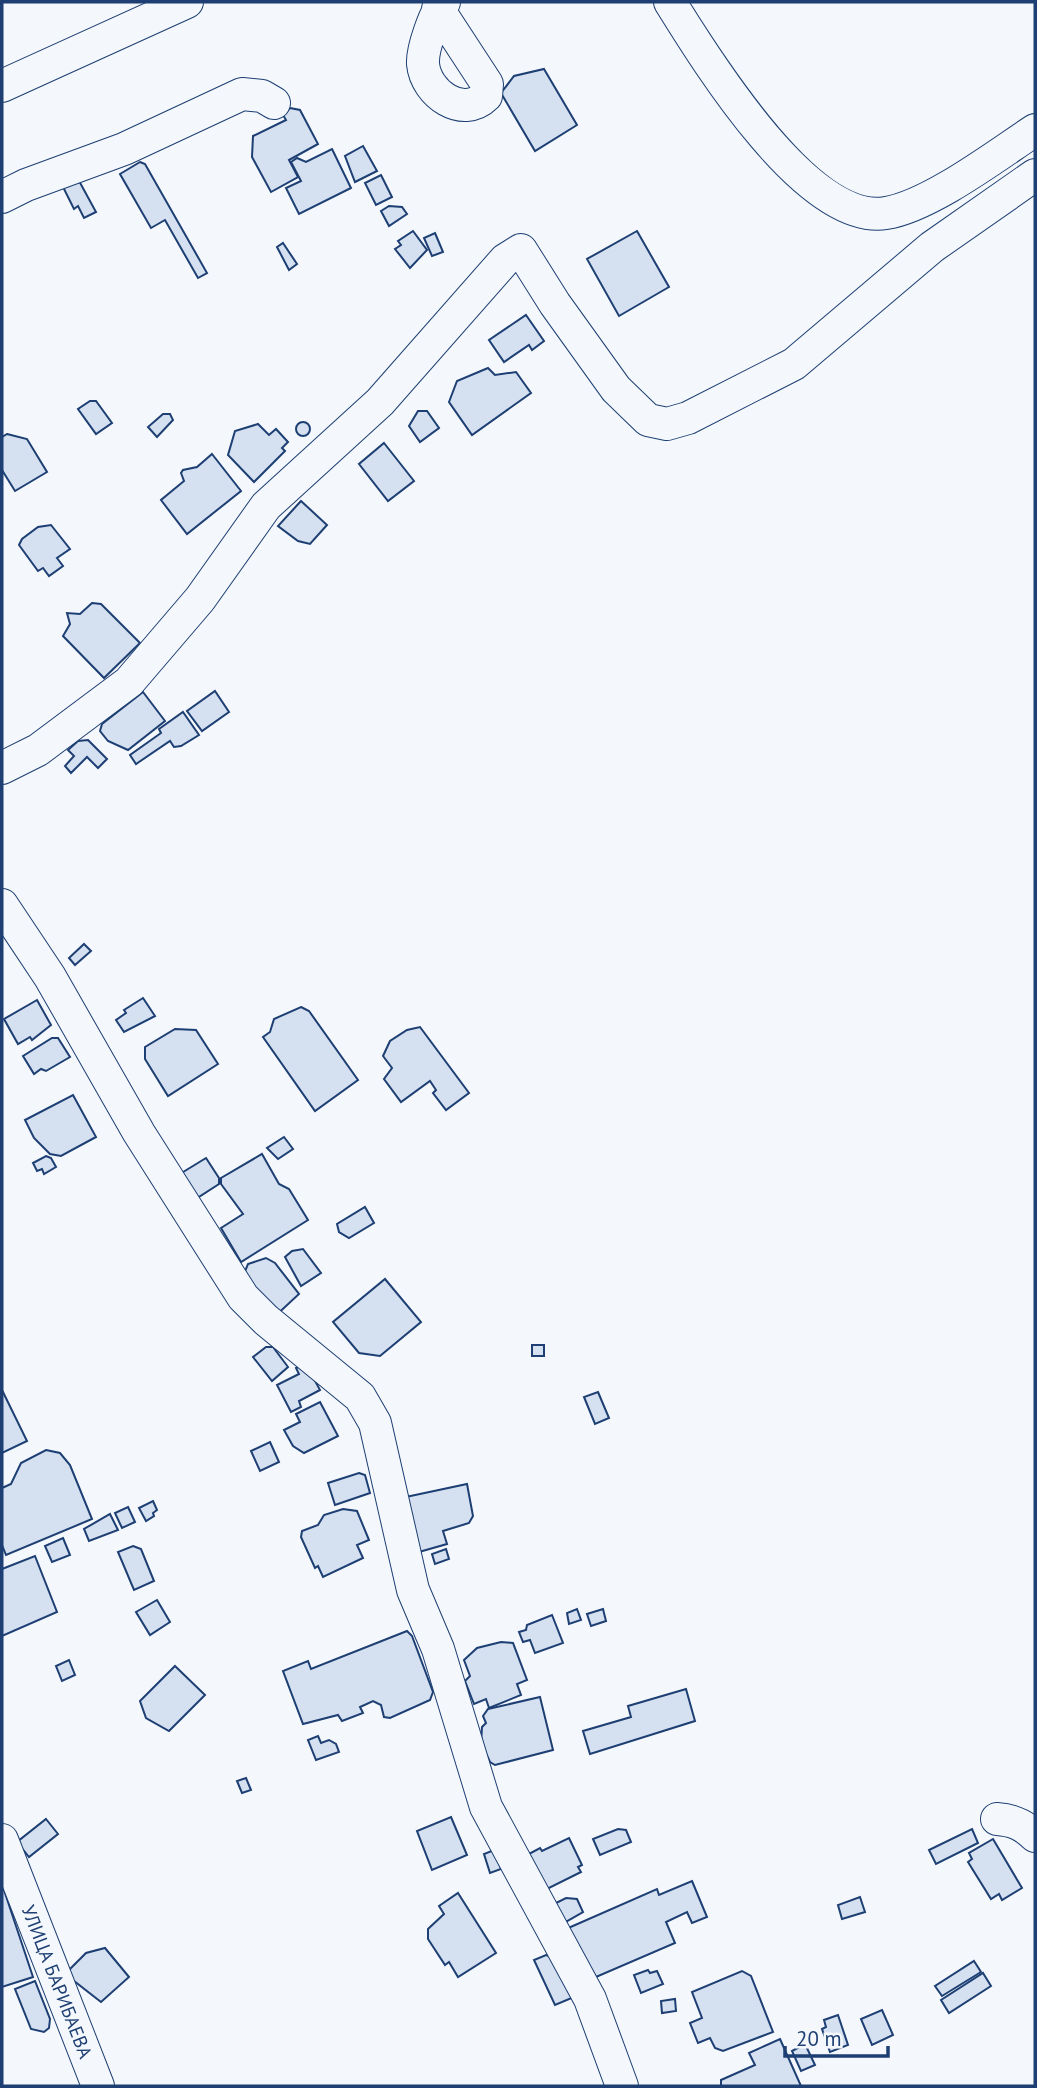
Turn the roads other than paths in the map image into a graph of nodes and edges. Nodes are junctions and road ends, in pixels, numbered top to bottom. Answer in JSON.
{"nodes":[{"id":1,"x":186,"y":2,"type":"edge"},
{"id":2,"x":670,"y":2,"type":"edge"},
{"id":3,"x":2,"y":86,"type":"edge"},
{"id":4,"x":274,"y":103,"type":"dead end"},
{"id":5,"x":1035,"y":131,"type":"edge"},
{"id":6,"x":1035,"y":175,"type":"edge"},
{"id":7,"x":2,"y":197,"type":"edge"},
{"id":8,"x":2,"y":768,"type":"edge"},
{"id":9,"x":2,"y":905,"type":"edge"},
{"id":10,"x":997,"y":1819,"type":"dead end"},
{"id":11,"x":1035,"y":1836,"type":"edge"},
{"id":12,"x":2,"y":1840,"type":"edge"},
{"id":13,"x":98,"y":2086,"type":"edge"},
{"id":14,"x":622,"y":2086,"type":"edge"}],
"edges":[{"from":1,"to":3,"type":"street"},
{"from":2,"to":5,"type":"street"},
{"from":4,"to":7,"type":"street"},
{"from":6,"to":8,"type":"street"},
{"from":9,"to":14,"type":"street"},
{"from":10,"to":11,"type":"street"},
{"from":12,"to":13,"type":"street","name":"УЛИЦА БАРИБАЕВА"}]}
